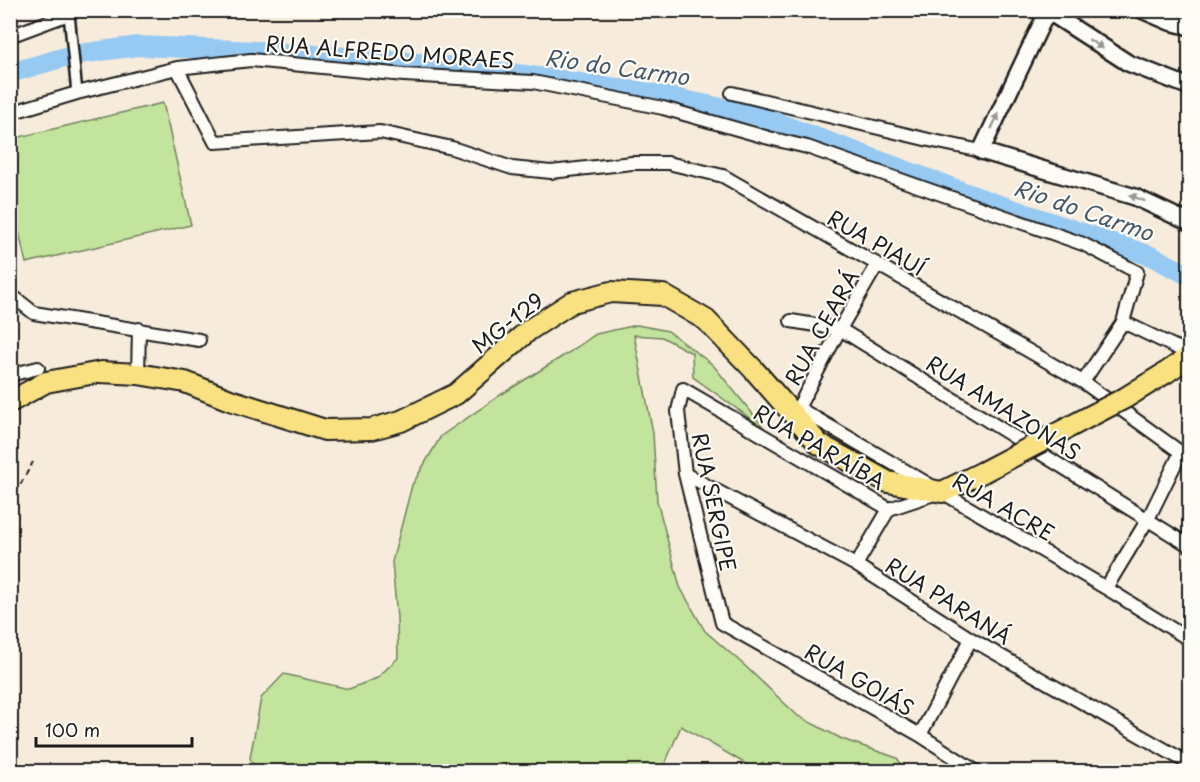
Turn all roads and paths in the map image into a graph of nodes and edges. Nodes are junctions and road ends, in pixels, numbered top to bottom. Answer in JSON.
{"nodes":[{"id":1,"x":1142,"y":10,"type":"edge"},
{"id":2,"x":1045,"y":11,"type":"edge"},
{"id":3,"x":69,"y":16,"type":"edge"},
{"id":4,"x":1190,"y":27,"type":"edge"},
{"id":5,"x":10,"y":36,"type":"edge"},
{"id":6,"x":177,"y":68,"type":"junction"},
{"id":7,"x":77,"y":86,"type":"junction"},
{"id":8,"x":1190,"y":87,"type":"edge"},
{"id":9,"x":732,"y":93,"type":"dead end"},
{"id":10,"x":10,"y":113,"type":"edge"},
{"id":11,"x":981,"y":151,"type":"junction"},
{"id":12,"x":1190,"y":223,"type":"edge"},
{"id":13,"x":878,"y":265,"type":"junction"},
{"id":14,"x":10,"y":294,"type":"edge"},
{"id":15,"x":791,"y":321,"type":"dead end"},
{"id":16,"x":1123,"y":322,"type":"junction"},
{"id":17,"x":139,"y":329,"type":"junction"},
{"id":18,"x":840,"y":329,"type":"junction"},
{"id":19,"x":199,"y":340,"type":"dead end"},
{"id":20,"x":1190,"y":355,"type":"edge"},
{"id":21,"x":138,"y":374,"type":"junction"},
{"id":22,"x":10,"y":375,"type":"edge"},
{"id":23,"x":42,"y":375,"type":"junction"},
{"id":24,"x":1083,"y":381,"type":"junction"},
{"id":25,"x":683,"y":389,"type":"joint"},
{"id":26,"x":10,"y":392,"type":"edge"},
{"id":27,"x":10,"y":402,"type":"edge"},
{"id":28,"x":798,"y":408,"type":"joint"},
{"id":29,"x":1185,"y":456,"type":"edge"},
{"id":30,"x":33,"y":462,"type":"dead end"},
{"id":31,"x":685,"y":474,"type":"junction"},
{"id":32,"x":942,"y":492,"type":"junction"},
{"id":33,"x":10,"y":503,"type":"edge"},
{"id":34,"x":889,"y":509,"type":"junction"},
{"id":35,"x":1148,"y":519,"type":"junction"},
{"id":36,"x":1190,"y":546,"type":"edge"},
{"id":37,"x":856,"y":565,"type":"junction"},
{"id":38,"x":1106,"y":588,"type":"junction"},
{"id":39,"x":722,"y":623,"type":"joint"},
{"id":40,"x":971,"y":639,"type":"junction"},
{"id":41,"x":1190,"y":640,"type":"edge"},
{"id":42,"x":920,"y":735,"type":"junction"},
{"id":43,"x":1190,"y":764,"type":"edge"},
{"id":44,"x":977,"y":771,"type":"edge"}],
"edges":[{"from":1,"to":4,"type":"street"},
{"from":2,"to":8,"type":"street","one_way":true},
{"from":11,"to":2,"type":"street","one_way":true},
{"from":3,"to":5,"type":"street"},
{"from":3,"to":7,"type":"street"},
{"from":6,"to":7,"type":"street","name":"RUA ALFREDO MORAES"},
{"from":6,"to":13,"type":"street","name":"RUA PIAUÍ"},
{"from":6,"to":16,"type":"street","name":"RUA ALFREDO MORAES"},
{"from":7,"to":10,"type":"street","name":"RUA ALFREDO MORAES"},
{"from":9,"to":11,"type":"street"},
{"from":12,"to":11,"type":"street","one_way":true},
{"from":13,"to":18,"type":"street","name":"RUA CEARÁ"},
{"from":13,"to":24,"type":"street","name":"RUA PIAUÍ"},
{"from":14,"to":17,"type":"street"},
{"from":15,"to":18,"type":"street","name":"RUA AMAZONAS"},
{"from":16,"to":20,"type":"street"},
{"from":16,"to":24,"type":"street"},
{"from":17,"to":19,"type":"street"},
{"from":17,"to":21,"type":"street"},
{"from":18,"to":28,"type":"street","name":"RUA CEARÁ"},
{"from":18,"to":35,"type":"street","name":"RUA AMAZONAS"},
{"from":20,"to":32,"type":"main road","bridge":true},
{"from":21,"to":23,"type":"main road","name":"MG-129","number":"MG-129"},
{"from":21,"to":32,"type":"main road","name":"MG-129","number":"MG-129"},
{"from":22,"to":23,"type":"street"},
{"from":23,"to":26,"type":"street"},
{"from":23,"to":27,"type":"main road","name":"MG-129","number":"MG-129"},
{"from":24,"to":29,"type":"street","name":"RUA PIAUÍ"},
{"from":25,"to":31,"type":"street","name":"RUA SERGIPE"},
{"from":25,"to":34,"type":"street","name":"RUA PARAÍBA"},
{"from":28,"to":32,"type":"street","name":"RUA ACRE"},
{"from":29,"to":35,"type":"street"},
{"from":30,"to":33,"type":"path"},
{"from":31,"to":37,"type":"street","name":"RUA PARANÁ"},
{"from":31,"to":39,"type":"street","name":"RUA SERGIPE"},
{"from":32,"to":34,"type":"street","name":"RUA PARAÍBA"},
{"from":32,"to":38,"type":"street","name":"RUA ACRE"},
{"from":34,"to":37,"type":"street"},
{"from":35,"to":36,"type":"street","name":"RUA AMAZONAS"},
{"from":35,"to":38,"type":"street"},
{"from":37,"to":40,"type":"street","name":"RUA PARANÁ"},
{"from":38,"to":41,"type":"street","name":"RUA ACRE"},
{"from":39,"to":42,"type":"street","name":"RUA GOIÁS"},
{"from":40,"to":42,"type":"street"},
{"from":40,"to":43,"type":"street","name":"RUA PARANÁ"},
{"from":42,"to":44,"type":"street","name":"RUA GOIÁS"}]}
